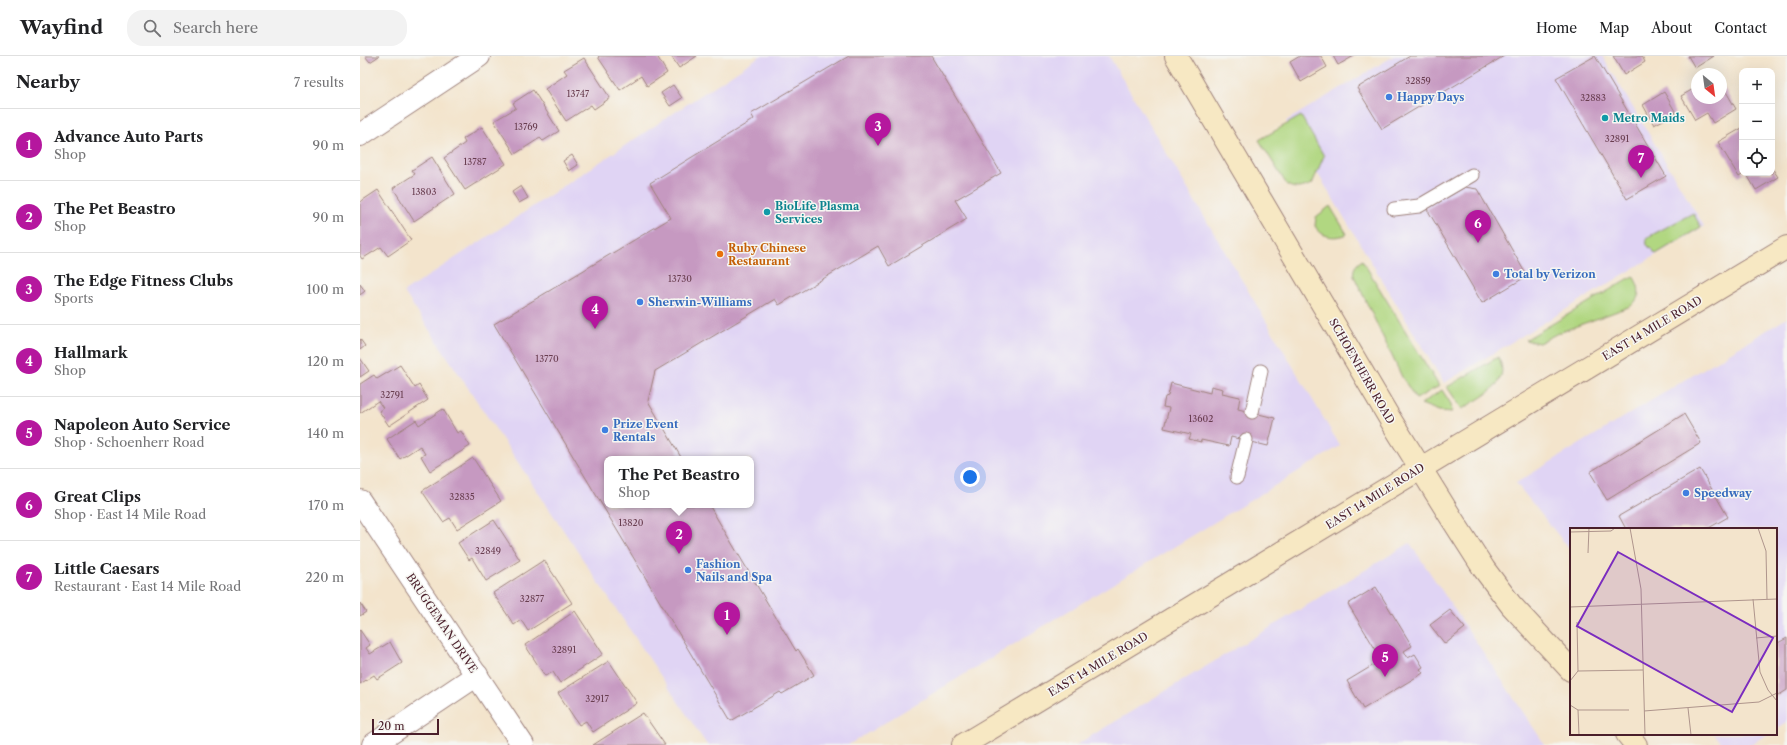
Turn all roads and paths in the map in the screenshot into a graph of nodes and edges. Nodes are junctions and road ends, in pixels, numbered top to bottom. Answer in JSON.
{"nodes":[{"id":1,"x":479,"y":56,"type":"edge"},
{"id":2,"x":1176,"y":56,"type":"edge"},
{"id":3,"x":360,"y":136,"type":"edge"},
{"id":4,"x":1472,"y":175,"type":"dead end"},
{"id":5,"x":1394,"y":209,"type":"dead end"},
{"id":6,"x":1787,"y":247,"type":"edge"},
{"id":7,"x":1262,"y":371,"type":"dead end"},
{"id":8,"x":1252,"y":412,"type":"dead end"},
{"id":9,"x":1246,"y":440,"type":"dead end"},
{"id":10,"x":1420,"y":469,"type":"junction"},
{"id":11,"x":1237,"y":477,"type":"dead end"},
{"id":12,"x":360,"y":502,"type":"edge"},
{"id":13,"x":1570,"y":669,"type":"edge"},
{"id":14,"x":477,"y":675,"type":"junction"},
{"id":15,"x":1628,"y":735,"type":"edge"},
{"id":16,"x":373,"y":745,"type":"edge"},
{"id":17,"x":524,"y":745,"type":"edge"},
{"id":18,"x":963,"y":745,"type":"edge"},
{"id":19,"x":1636,"y":745,"type":"edge"}],
"edges":[{"from":1,"to":3,"type":"street"},
{"from":2,"to":10,"type":"main road","name":"SCHOENHERR ROAD"},
{"from":4,"to":5,"type":"lane"},
{"from":6,"to":10,"type":"main road","name":"EAST 14 MILE ROAD"},
{"from":7,"to":8,"type":"lane"},
{"from":9,"to":11,"type":"lane"},
{"from":10,"to":13,"type":"main road","name":"SCHOENHERR ROAD"},
{"from":10,"to":18,"type":"main road","name":"EAST 14 MILE ROAD"},
{"from":12,"to":14,"type":"street","name":"BRUGGEMAN DRIVE"},
{"from":14,"to":16,"type":"street"},
{"from":14,"to":17,"type":"street","name":"BRUGGEMAN DRIVE"},
{"from":15,"to":19,"type":"main road"}]}
